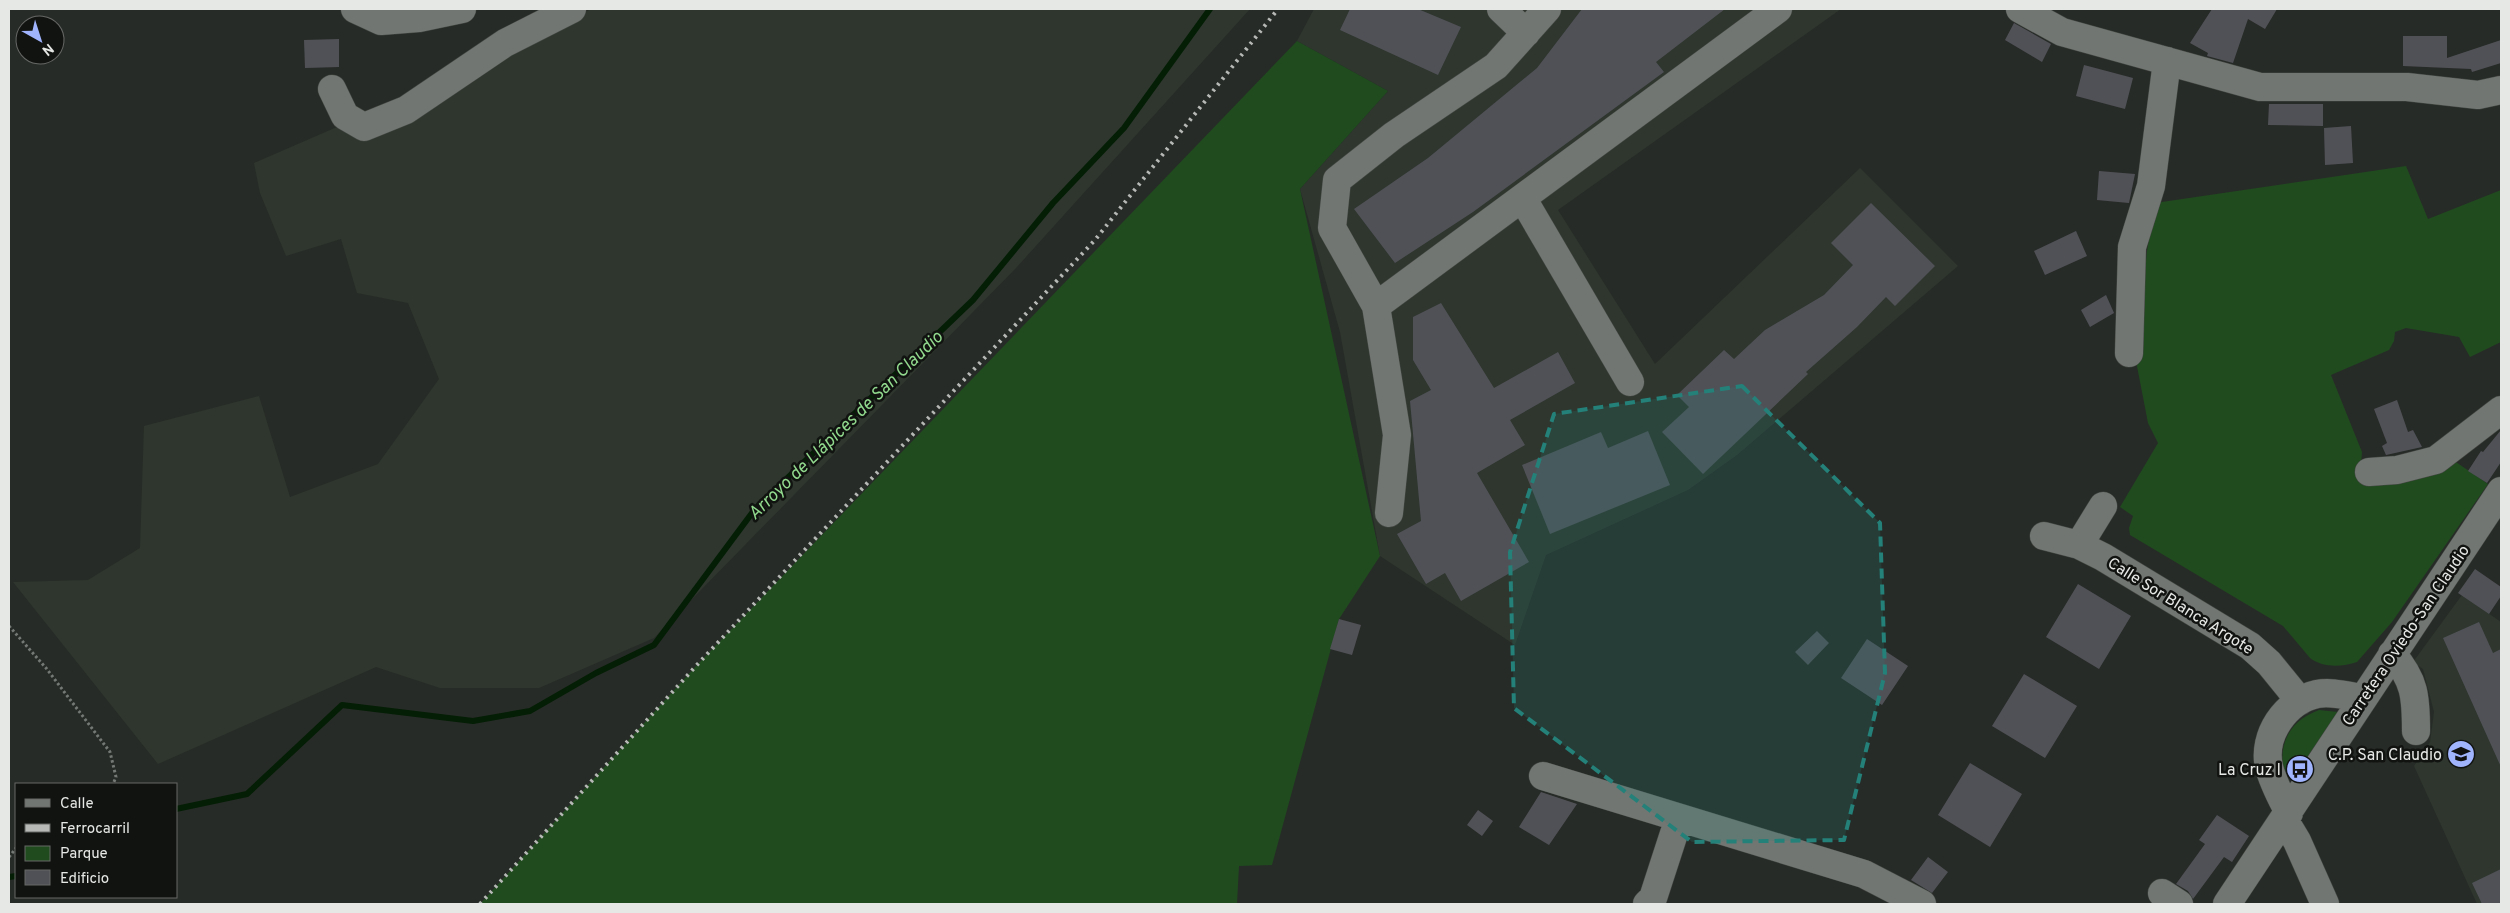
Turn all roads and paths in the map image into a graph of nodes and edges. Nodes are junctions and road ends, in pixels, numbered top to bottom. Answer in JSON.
{"nodes":[{"id":1,"x":355,"y":9,"type":"edge"},
{"id":2,"x":462,"y":9,"type":"edge"},
{"id":3,"x":572,"y":9,"type":"edge"},
{"id":4,"x":1501,"y":9,"type":"edge"},
{"id":5,"x":1547,"y":9,"type":"edge"},
{"id":6,"x":1778,"y":9,"type":"edge"},
{"id":7,"x":2020,"y":9,"type":"edge"},
{"id":8,"x":1526,"y":33,"type":"junction"},
{"id":9,"x":2167,"y":61,"type":"junction"},
{"id":10,"x":332,"y":89,"type":"dead end"},
{"id":11,"x":2501,"y":90,"type":"edge"},
{"id":12,"x":1523,"y":199,"type":"junction"},
{"id":13,"x":1376,"y":306,"type":"junction"},
{"id":14,"x":2129,"y":353,"type":"dead end"},
{"id":15,"x":1630,"y":382,"type":"dead end"},
{"id":16,"x":2501,"y":410,"type":"edge"},
{"id":17,"x":2369,"y":472,"type":"dead end"},
{"id":18,"x":2501,"y":491,"type":"edge"},
{"id":19,"x":2103,"y":506,"type":"dead end"},
{"id":20,"x":1389,"y":513,"type":"dead end"},
{"id":21,"x":2044,"y":536,"type":"dead end"},
{"id":22,"x":2080,"y":545,"type":"junction"},
{"id":23,"x":9,"y":626,"type":"edge"},
{"id":24,"x":2392,"y":654,"type":"junction"},
{"id":25,"x":2363,"y":698,"type":"junction"},
{"id":26,"x":2300,"y":701,"type":"junction"},
{"id":27,"x":2416,"y":731,"type":"dead end"},
{"id":28,"x":1542,"y":776,"type":"dead end"},
{"id":29,"x":113,"y":783,"type":"edge"},
{"id":30,"x":2287,"y":817,"type":"junction"},
{"id":31,"x":1679,"y":818,"type":"junction"},
{"id":32,"x":1647,"y":904,"type":"edge"},
{"id":33,"x":1922,"y":904,"type":"edge"},
{"id":34,"x":2227,"y":904,"type":"edge"},
{"id":35,"x":2325,"y":904,"type":"edge"}],
"edges":[{"from":1,"to":2,"type":"street"},
{"from":3,"to":10,"type":"street"},
{"from":4,"to":8,"type":"street"},
{"from":5,"to":8,"type":"street"},
{"from":6,"to":12,"type":"street"},
{"from":7,"to":9,"type":"street"},
{"from":8,"to":13,"type":"street"},
{"from":9,"to":11,"type":"street"},
{"from":9,"to":14,"type":"street"},
{"from":12,"to":13,"type":"street"},
{"from":12,"to":15,"type":"street"},
{"from":13,"to":20,"type":"street"},
{"from":16,"to":17,"type":"street"},
{"from":18,"to":24,"type":"street","name":"Carretera Oviedo-San Claudio"},
{"from":19,"to":22,"type":"street"},
{"from":21,"to":22,"type":"street","name":"Calle Sor Blanca Argote"},
{"from":22,"to":26,"type":"street","name":"Calle Sor Blanca Argote"},
{"from":23,"to":29,"type":"path"},
{"from":24,"to":25,"type":"street","name":"Carretera Oviedo-San Claudio"},
{"from":24,"to":27,"type":"street"},
{"from":25,"to":26,"type":"street"},
{"from":25,"to":30,"type":"street","name":"Carretera Oviedo-San Claudio"},
{"from":26,"to":30,"type":"street"},
{"from":28,"to":31,"type":"street"},
{"from":30,"to":34,"type":"street","name":"Carretera Oviedo-San Claudio"},
{"from":30,"to":35,"type":"street"},
{"from":31,"to":32,"type":"street"},
{"from":31,"to":33,"type":"street"}]}
